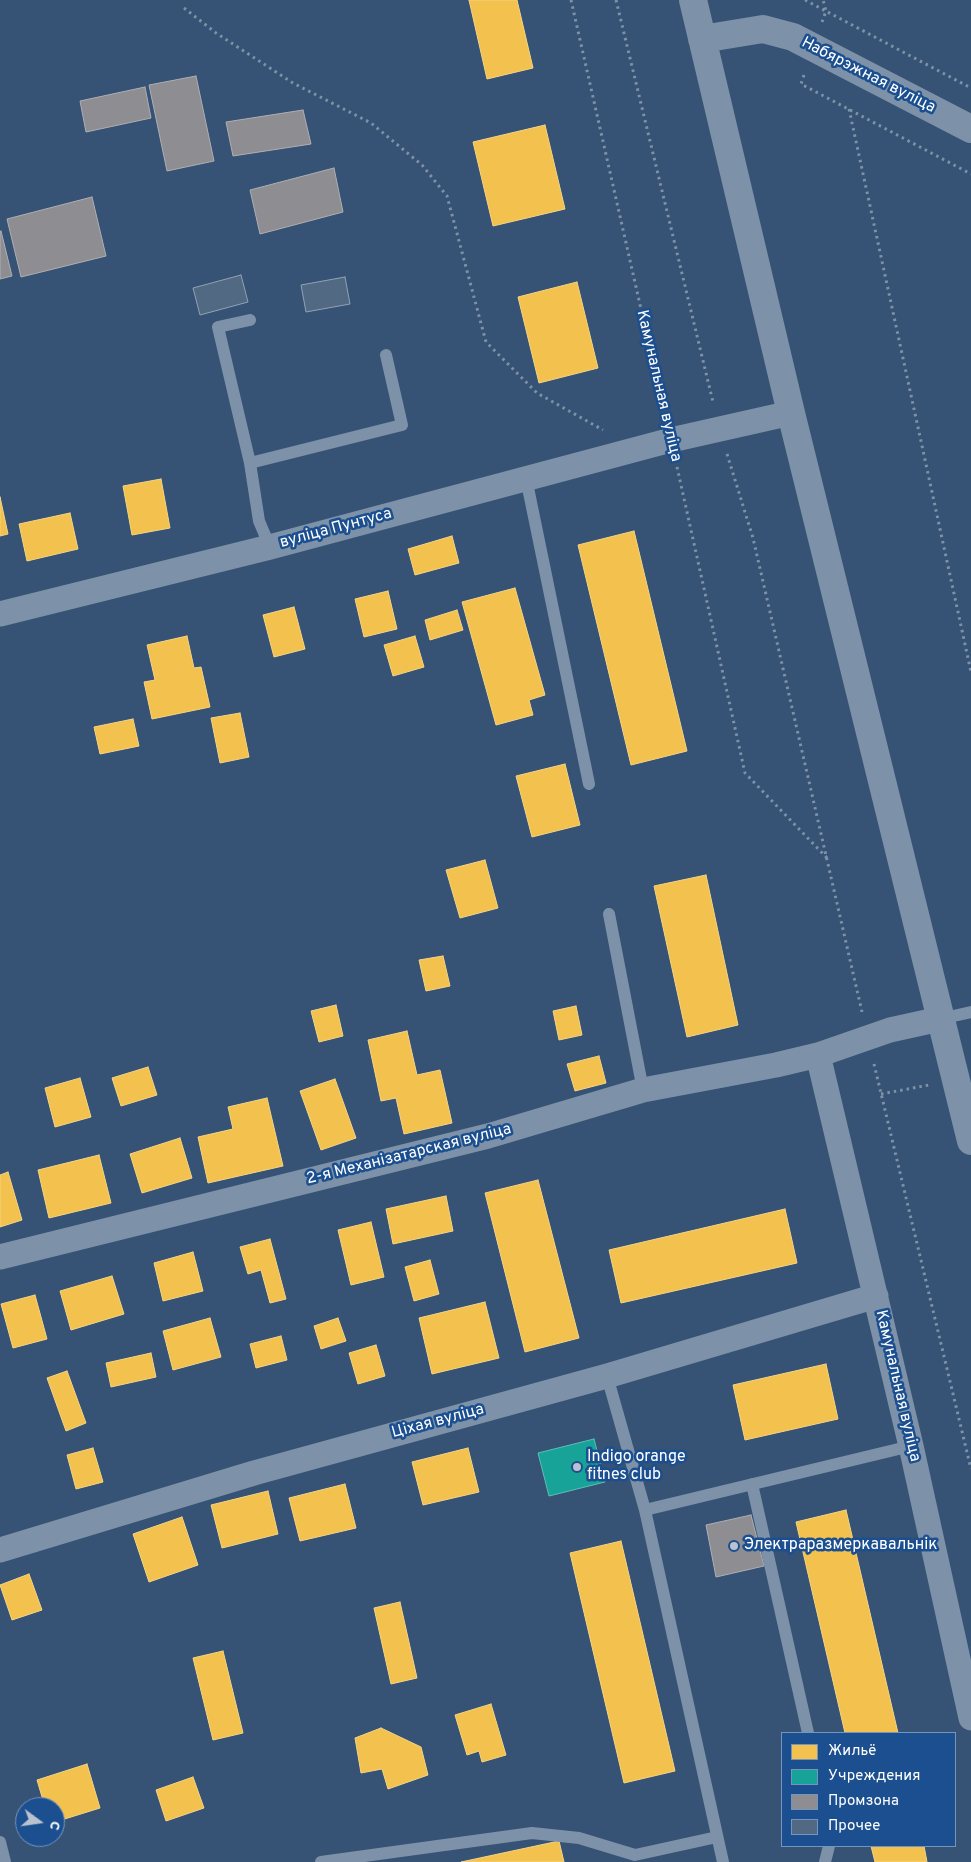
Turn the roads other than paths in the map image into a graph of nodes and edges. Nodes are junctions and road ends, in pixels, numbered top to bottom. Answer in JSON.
{"nodes":[{"id":1,"x":693,"y":0,"type":"edge"},
{"id":2,"x":702,"y":39,"type":"junction"},
{"id":3,"x":971,"y":129,"type":"edge"},
{"id":4,"x":250,"y":320,"type":"dead end"},
{"id":5,"x":386,"y":355,"type":"dead end"},
{"id":6,"x":791,"y":413,"type":"junction"},
{"id":7,"x":250,"y":463,"type":"junction"},
{"id":8,"x":526,"y":478,"type":"junction"},
{"id":9,"x":270,"y":547,"type":"junction"},
{"id":10,"x":0,"y":614,"type":"edge"},
{"id":11,"x":589,"y":784,"type":"dead end"},
{"id":12,"x":609,"y":914,"type":"dead end"},
{"id":13,"x":971,"y":1012,"type":"edge"},
{"id":14,"x":940,"y":1019,"type":"junction"},
{"id":15,"x":818,"y":1055,"type":"junction"},
{"id":16,"x":643,"y":1090,"type":"junction"},
{"id":17,"x":971,"y":1141,"type":"edge"},
{"id":18,"x":0,"y":1257,"type":"edge"},
{"id":19,"x":876,"y":1296,"type":"junction"},
{"id":20,"x":607,"y":1376,"type":"junction"},
{"id":21,"x":911,"y":1446,"type":"junction"},
{"id":22,"x":752,"y":1484,"type":"junction"},
{"id":23,"x":646,"y":1510,"type":"junction"},
{"id":24,"x":0,"y":1550,"type":"edge"},
{"id":25,"x":971,"y":1718,"type":"edge"},
{"id":26,"x":808,"y":1732,"type":"edge"},
{"id":27,"x":717,"y":1837,"type":"junction"},
{"id":28,"x":0,"y":1842,"type":"edge"},
{"id":29,"x":828,"y":1847,"type":"edge"},
{"id":30,"x":634,"y":1858,"type":"edge"},
{"id":31,"x":5,"y":1862,"type":"edge"},
{"id":32,"x":321,"y":1862,"type":"edge"},
{"id":33,"x":723,"y":1862,"type":"edge"},
{"id":34,"x":825,"y":1862,"type":"edge"}],
"edges":[{"from":1,"to":2,"type":"street"},
{"from":2,"to":3,"type":"street","name":"Набярэжная вуліца"},
{"from":2,"to":6,"type":"street"},
{"from":4,"to":7,"type":"lane"},
{"from":5,"to":7,"type":"lane"},
{"from":6,"to":8,"type":"street","name":"вуліца Пунтуса"},
{"from":6,"to":14,"type":"street"},
{"from":7,"to":9,"type":"lane"},
{"from":8,"to":9,"type":"street","name":"вуліца Пунтуса"},
{"from":8,"to":11,"type":"lane"},
{"from":9,"to":10,"type":"street","name":"вуліца Пунтуса"},
{"from":12,"to":16,"type":"lane"},
{"from":13,"to":14,"type":"lane"},
{"from":14,"to":15,"type":"street","name":"2-я Механізатарская вуліца"},
{"from":14,"to":17,"type":"street"},
{"from":15,"to":16,"type":"street","name":"2-я Механізатарская вуліца"},
{"from":15,"to":19,"type":"street","name":"Камунальная вуліца"},
{"from":16,"to":18,"type":"street","name":"2-я Механізатарская вуліца"},
{"from":19,"to":20,"type":"street","name":"Ціхая вуліца"},
{"from":19,"to":21,"type":"street","name":"Камунальная вуліца"},
{"from":20,"to":23,"type":"lane"},
{"from":20,"to":24,"type":"street","name":"Ціхая вуліца"},
{"from":21,"to":22,"type":"lane"},
{"from":21,"to":25,"type":"street","name":"Камунальная вуліца"},
{"from":22,"to":23,"type":"lane"},
{"from":22,"to":26,"type":"lane"},
{"from":23,"to":27,"type":"lane"},
{"from":27,"to":30,"type":"lane"},
{"from":27,"to":33,"type":"lane"},
{"from":28,"to":31,"type":"lane"},
{"from":29,"to":34,"type":"lane"},
{"from":30,"to":32,"type":"lane"}]}
